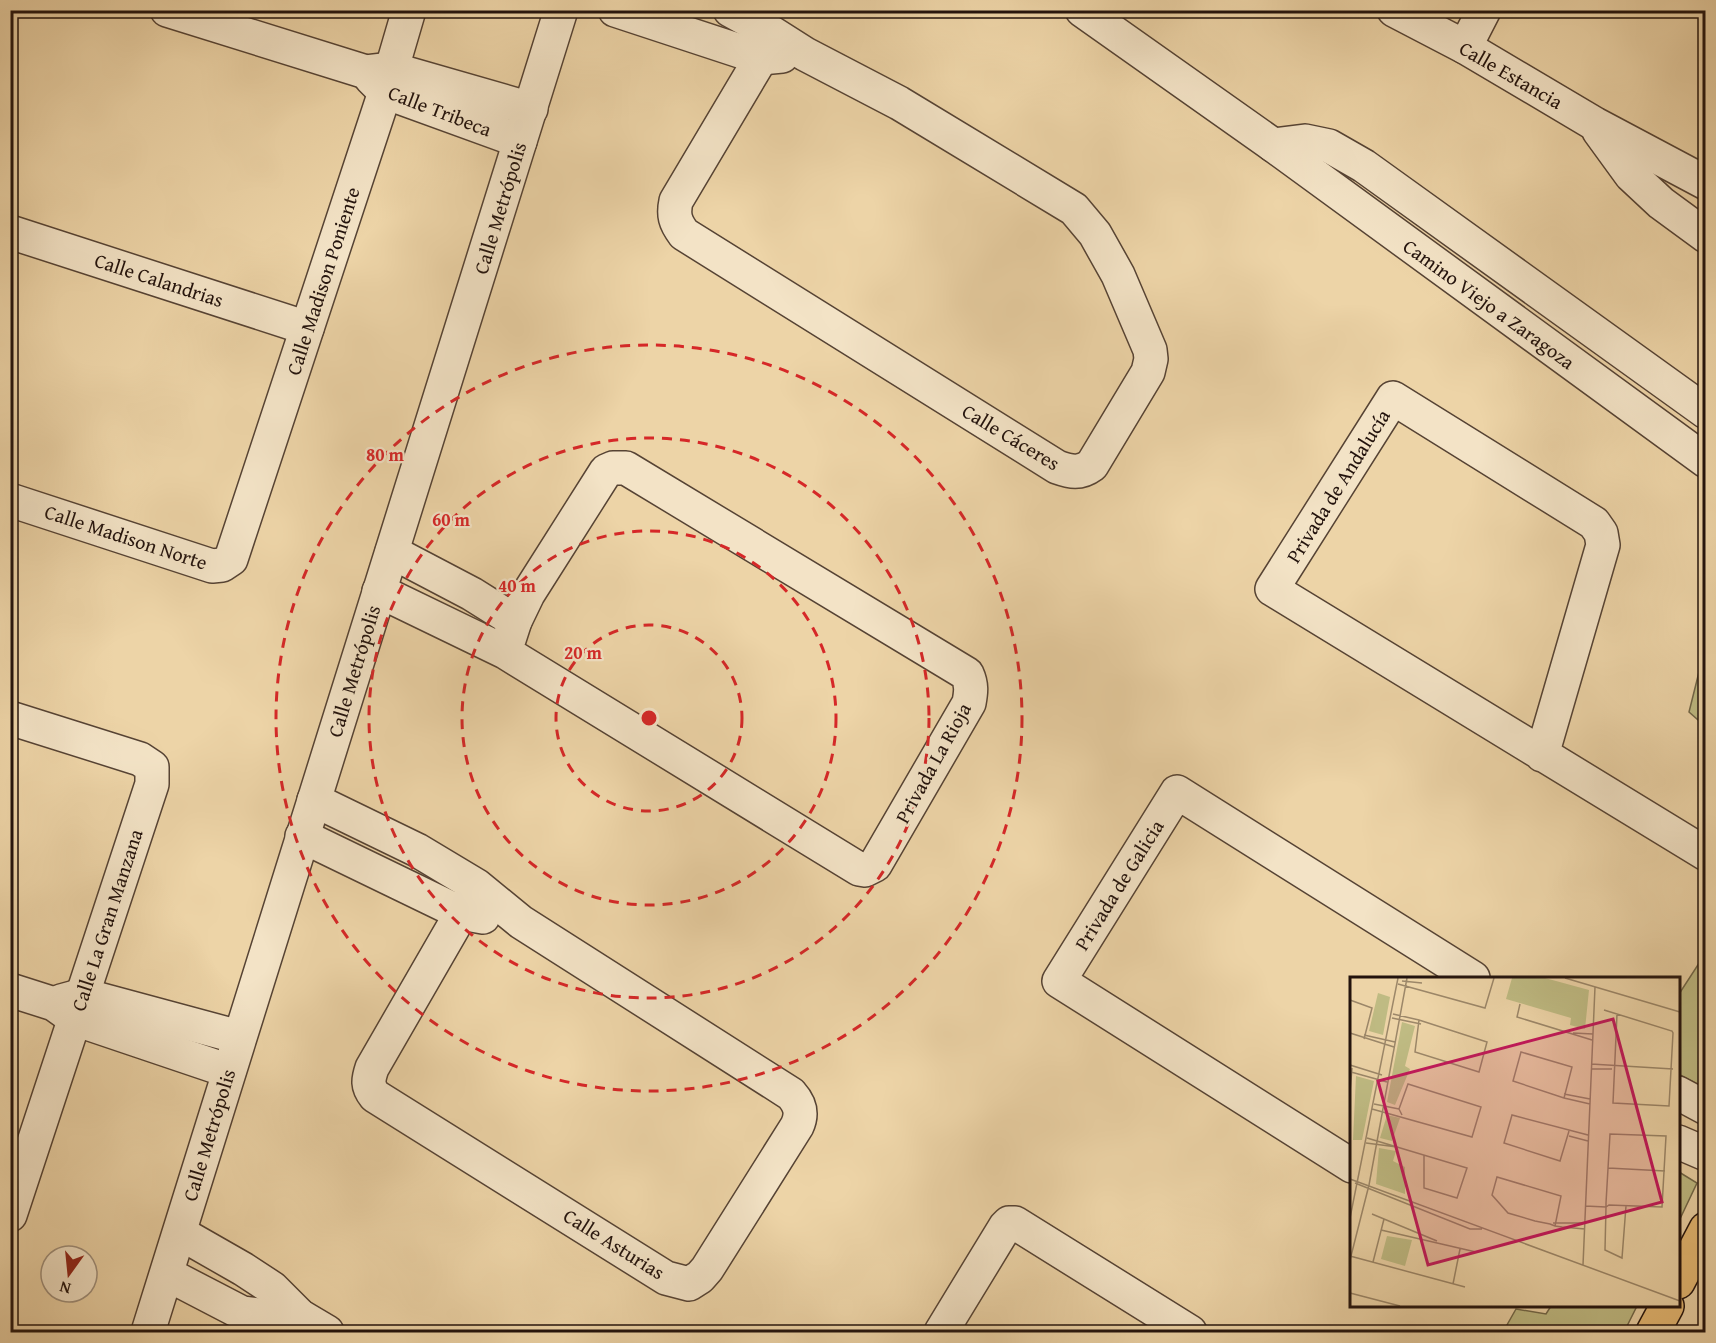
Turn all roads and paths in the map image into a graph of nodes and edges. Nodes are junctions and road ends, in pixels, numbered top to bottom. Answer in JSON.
{"nodes":[{"id":1,"x":167,"y":10,"type":"edge"},
{"id":2,"x":409,"y":10,"type":"edge"},
{"id":3,"x":561,"y":10,"type":"edge"},
{"id":4,"x":615,"y":10,"type":"edge"},
{"id":5,"x":730,"y":10,"type":"edge"},
{"id":6,"x":1082,"y":10,"type":"edge"},
{"id":7,"x":1394,"y":10,"type":"edge"},
{"id":8,"x":1484,"y":10,"type":"edge"},
{"id":9,"x":255,"y":24,"type":"edge"},
{"id":10,"x":766,"y":46,"type":"junction"},
{"id":11,"x":1465,"y":47,"type":"junction"},
{"id":12,"x":381,"y":78,"type":"junction"},
{"id":13,"x":531,"y":109,"type":"junction"},
{"id":14,"x":1595,"y":124,"type":"junction"},
{"id":15,"x":520,"y":141,"type":"junction"},
{"id":16,"x":1273,"y":145,"type":"junction"},
{"id":17,"x":1706,"y":183,"type":"edge"},
{"id":18,"x":10,"y":232,"type":"edge"},
{"id":19,"x":1706,"y":236,"type":"edge"},
{"id":20,"x":308,"y":328,"type":"junction"},
{"id":21,"x":1706,"y":412,"type":"edge"},
{"id":22,"x":1706,"y":462,"type":"edge"},
{"id":23,"x":10,"y":500,"type":"edge"},
{"id":24,"x":234,"y":550,"type":"joint"},
{"id":25,"x":392,"y":552,"type":"junction"},
{"id":26,"x":452,"y":583,"type":"junction"},
{"id":27,"x":380,"y":591,"type":"junction"},
{"id":28,"x":435,"y":618,"type":"junction"},
{"id":29,"x":515,"y":621,"type":"junction"},
{"id":30,"x":505,"y":652,"type":"junction"},
{"id":31,"x":10,"y":718,"type":"edge"},
{"id":32,"x":1542,"y":755,"type":"junction"},
{"id":33,"x":314,"y":800,"type":"junction"},
{"id":34,"x":302,"y":836,"type":"junction"},
{"id":35,"x":1706,"y":854,"type":"edge"},
{"id":36,"x":477,"y":886,"type":"junction"},
{"id":37,"x":461,"y":914,"type":"junction"},
{"id":38,"x":521,"y":922,"type":"junction"},
{"id":39,"x":1471,"y":977,"type":"edge"},
{"id":40,"x":10,"y":990,"type":"edge"},
{"id":41,"x":70,"y":1006,"type":"junction"},
{"id":42,"x":239,"y":1037,"type":"junction"},
{"id":43,"x":229,"y":1071,"type":"junction"},
{"id":44,"x":1680,"y":1094,"type":"edge"},
{"id":45,"x":1706,"y":1108,"type":"edge"},
{"id":46,"x":1680,"y":1143,"type":"edge"},
{"id":47,"x":1706,"y":1154,"type":"edge"},
{"id":48,"x":1350,"y":1165,"type":"edge"},
{"id":49,"x":10,"y":1215,"type":"edge"},
{"id":50,"x":1706,"y":1228,"type":"edge"},
{"id":51,"x":180,"y":1233,"type":"junction"},
{"id":52,"x":167,"y":1274,"type":"junction"},
{"id":53,"x":1680,"y":1278,"type":"edge"},
{"id":54,"x":300,"y":1316,"type":"junction"},
{"id":55,"x":148,"y":1332,"type":"edge"},
{"id":56,"x":327,"y":1332,"type":"edge"},
{"id":57,"x":941,"y":1332,"type":"edge"},
{"id":58,"x":1190,"y":1332,"type":"edge"}],
"edges":[{"from":1,"to":9,"type":"street","name":"Calle Tribeca"},
{"from":2,"to":12,"type":"street","name":"Calle Madison Poniente"},
{"from":3,"to":13,"type":"street","name":"Calle Metrópolis"},
{"from":4,"to":10,"type":"street","name":"Calle Cáceres"},
{"from":5,"to":10,"type":"street"},
{"from":6,"to":16,"type":"street","name":"Camino Viejo a Zaragoza"},
{"from":7,"to":11,"type":"street","name":"Calle Estancia"},
{"from":8,"to":11,"type":"street"},
{"from":9,"to":12,"type":"street","name":"Calle Tribeca"},
{"from":10,"to":10,"type":"street","name":"Calle Cáceres"},
{"from":11,"to":14,"type":"street","name":"Calle Estancia"},
{"from":12,"to":13,"type":"street","name":"Calle Tribeca"},
{"from":12,"to":15,"type":"street","name":"Calle Tribeca"},
{"from":12,"to":20,"type":"street","name":"Calle Madison Poniente"},
{"from":13,"to":15,"type":"street","name":"Calle Metrópolis"},
{"from":14,"to":17,"type":"street","name":"Calle Estancia"},
{"from":14,"to":19,"type":"street","name":"Calle Estancia"},
{"from":15,"to":25,"type":"street","name":"Calle Metrópolis"},
{"from":16,"to":21,"type":"street","name":"Camino Viejo a Zaragoza"},
{"from":16,"to":22,"type":"street","name":"Camino Viejo a Zaragoza"},
{"from":18,"to":20,"type":"street","name":"Calle Calandrias"},
{"from":20,"to":24,"type":"street","name":"Calle Madison Poniente"},
{"from":23,"to":24,"type":"street","name":"Calle Madison Norte"},
{"from":25,"to":26,"type":"street"},
{"from":25,"to":27,"type":"street","name":"Calle Metrópolis"},
{"from":26,"to":28,"type":"street"},
{"from":26,"to":29,"type":"street"},
{"from":27,"to":28,"type":"street","name":"Privada La Rioja"},
{"from":27,"to":33,"type":"street","name":"Calle Metrópolis"},
{"from":28,"to":30,"type":"street","name":"Privada La Rioja"},
{"from":29,"to":30,"type":"street","name":"Privada La Rioja"},
{"from":29,"to":30,"type":"street","name":"Privada La Rioja"},
{"from":31,"to":41,"type":"street","name":"Calle La Gran Manzana"},
{"from":32,"to":32,"type":"street","name":"Privada de Andalucía"},
{"from":32,"to":35,"type":"street","name":"Privada de Andalucía"},
{"from":33,"to":34,"type":"street","name":"Calle Metrópolis"},
{"from":33,"to":36,"type":"street","name":"Calle Asturias"},
{"from":34,"to":37,"type":"street","name":"Calle Asturias"},
{"from":34,"to":42,"type":"street","name":"Calle Metrópolis"},
{"from":36,"to":37,"type":"street","name":"Calle Asturias"},
{"from":36,"to":38,"type":"street","name":"Calle Asturias"},
{"from":37,"to":38,"type":"street","name":"Calle Asturias"},
{"from":37,"to":38,"type":"street","name":"Calle Asturias"},
{"from":39,"to":48,"type":"street","name":"Privada de Galicia"},
{"from":40,"to":41,"type":"street"},
{"from":41,"to":42,"type":"street"},
{"from":41,"to":43,"type":"street"},
{"from":41,"to":49,"type":"street","name":"Calle La Gran Manzana"},
{"from":42,"to":43,"type":"street","name":"Calle Metrópolis"},
{"from":43,"to":51,"type":"street","name":"Calle Metrópolis"},
{"from":44,"to":45,"type":"street"},
{"from":46,"to":47,"type":"street"},
{"from":50,"to":53,"type":"main road"},
{"from":51,"to":52,"type":"street","name":"Calle Metrópolis"},
{"from":51,"to":54,"type":"street"},
{"from":52,"to":54,"type":"street"},
{"from":52,"to":55,"type":"street","name":"Calle Metrópolis"},
{"from":54,"to":56,"type":"street"},
{"from":57,"to":58,"type":"street"}]}
